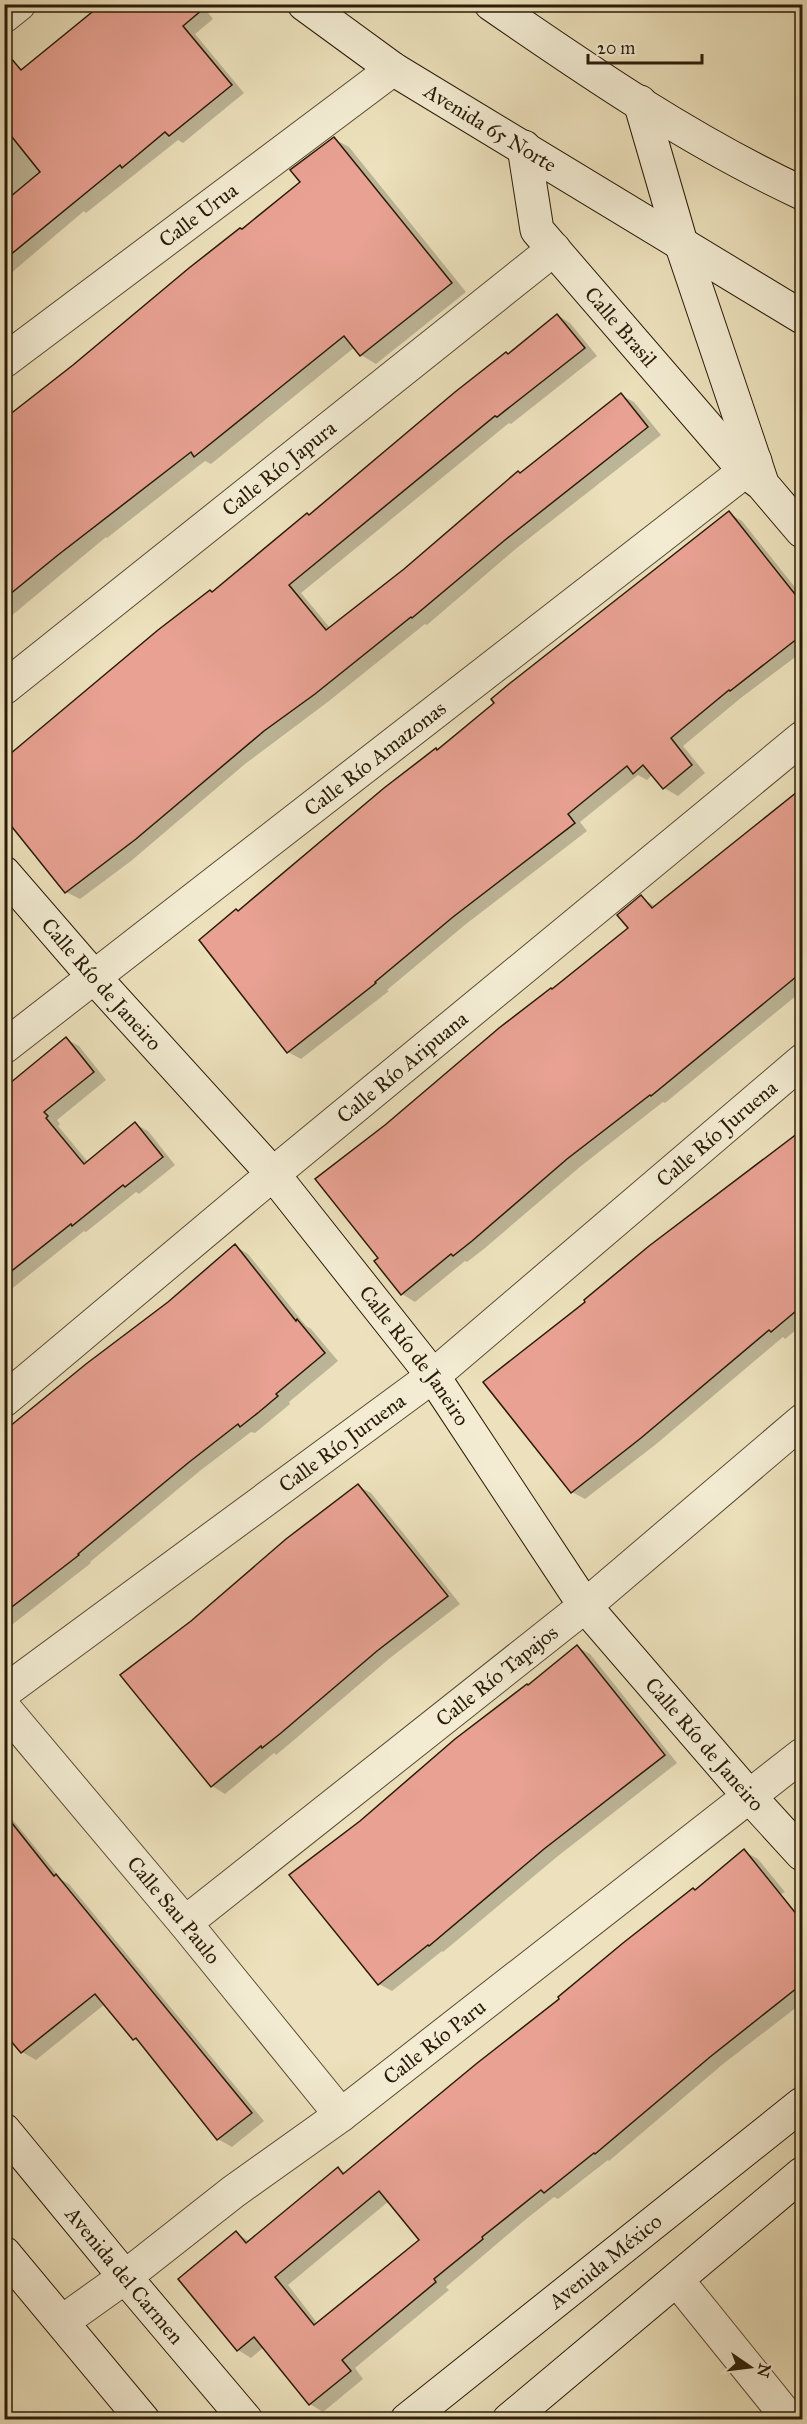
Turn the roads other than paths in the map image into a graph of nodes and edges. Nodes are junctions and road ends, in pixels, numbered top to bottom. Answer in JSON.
{"nodes":[{"id":1,"x":19,"y":4,"type":"edge"},
{"id":2,"x":304,"y":4,"type":"edge"},
{"id":3,"x":491,"y":4,"type":"edge"},
{"id":4,"x":4,"y":16,"type":"edge"},
{"id":5,"x":393,"y":69,"type":"junction"},
{"id":6,"x":640,"y":102,"type":"junction"},
{"id":7,"x":524,"y":147,"type":"junction"},
{"id":8,"x":802,"y":193,"type":"edge"},
{"id":9,"x":681,"y":243,"type":"junction"},
{"id":10,"x":554,"y":249,"type":"junction"},
{"id":11,"x":802,"y":317,"type":"edge"},
{"id":12,"x":4,"y":361,"type":"edge"},
{"id":13,"x":754,"y":472,"type":"junction"},
{"id":14,"x":802,"y":531,"type":"edge"},
{"id":15,"x":4,"y":688,"type":"edge"},
{"id":16,"x":802,"y":738,"type":"edge"},
{"id":17,"x":4,"y":873,"type":"edge"},
{"id":18,"x":94,"y":977,"type":"junction"},
{"id":19,"x":4,"y":1047,"type":"edge"},
{"id":20,"x":802,"y":1061,"type":"edge"},
{"id":21,"x":273,"y":1174,"type":"junction"},
{"id":22,"x":433,"y":1376,"type":"junction"},
{"id":23,"x":4,"y":1401,"type":"edge"},
{"id":24,"x":802,"y":1421,"type":"edge"},
{"id":25,"x":585,"y":1606,"type":"junction"},
{"id":26,"x":4,"y":1692,"type":"edge"},
{"id":27,"x":4,"y":1708,"type":"edge"},
{"id":28,"x":802,"y":1755,"type":"edge"},
{"id":29,"x":749,"y":1796,"type":"junction"},
{"id":30,"x":802,"y":1854,"type":"edge"},
{"id":31,"x":185,"y":1923,"type":"junction"},
{"id":32,"x":802,"y":2104,"type":"edge"},
{"id":33,"x":341,"y":2115,"type":"junction"},
{"id":34,"x":4,"y":2130,"type":"edge"},
{"id":35,"x":802,"y":2174,"type":"edge"},
{"id":36,"x":4,"y":2253,"type":"edge"},
{"id":37,"x":125,"y":2277,"type":"junction"},
{"id":38,"x":677,"y":2280,"type":"junction"},
{"id":39,"x":62,"y":2322,"type":"junction"},
{"id":40,"x":143,"y":2420,"type":"edge"},
{"id":41,"x":246,"y":2420,"type":"edge"},
{"id":42,"x":407,"y":2420,"type":"edge"},
{"id":43,"x":509,"y":2420,"type":"edge"},
{"id":44,"x":790,"y":2420,"type":"edge"}],
"edges":[{"from":1,"to":4,"type":"street"},
{"from":2,"to":5,"type":"street","name":"Avenida 65 Norte"},
{"from":3,"to":6,"type":"street"},
{"from":5,"to":7,"type":"street","name":"Avenida 65 Norte"},
{"from":5,"to":12,"type":"street","name":"Calle Urua"},
{"from":6,"to":8,"type":"street"},
{"from":6,"to":9,"type":"street"},
{"from":7,"to":9,"type":"street","name":"Avenida 65 Norte"},
{"from":7,"to":10,"type":"street","name":"Calle Brasil"},
{"from":9,"to":11,"type":"street","name":"Avenida 65 Norte"},
{"from":9,"to":13,"type":"street"},
{"from":10,"to":13,"type":"street","name":"Calle Brasil"},
{"from":10,"to":15,"type":"street","name":"Calle Río Japura"},
{"from":13,"to":14,"type":"street","name":"Calle Brasil"},
{"from":13,"to":18,"type":"street","name":"Calle Río Amazonas"},
{"from":16,"to":21,"type":"street","name":"Calle Río Aripuana"},
{"from":17,"to":18,"type":"street","name":"Calle Río de Janeiro"},
{"from":18,"to":19,"type":"street","name":"Calle Río Amazonas"},
{"from":18,"to":21,"type":"street","name":"Calle Río de Janeiro"},
{"from":20,"to":22,"type":"street","name":"Calle Río Juruena"},
{"from":21,"to":22,"type":"street","name":"Calle Río de Janeiro"},
{"from":21,"to":23,"type":"street","name":"Calle Río Aripuana"},
{"from":22,"to":25,"type":"street","name":"Calle Río de Janeiro"},
{"from":22,"to":26,"type":"street","name":"Calle Río Juruena"},
{"from":24,"to":25,"type":"street","name":"Calle Río Tapajos"},
{"from":25,"to":29,"type":"street","name":"Calle Río de Janeiro"},
{"from":25,"to":31,"type":"street","name":"Calle Río Tapajos"},
{"from":27,"to":31,"type":"street","name":"Calle Sau Paulo"},
{"from":28,"to":29,"type":"street","name":"Calle Río Paru"},
{"from":29,"to":30,"type":"street","name":"Calle Río de Janeiro"},
{"from":29,"to":33,"type":"street","name":"Calle Río Paru"},
{"from":31,"to":33,"type":"street","name":"Calle Sau Paulo"},
{"from":32,"to":42,"type":"street","name":"Avenida México"},
{"from":33,"to":37,"type":"street","name":"Calle Río Paru"},
{"from":34,"to":37,"type":"street","name":"Avenida del Carmen"},
{"from":35,"to":38,"type":"street"},
{"from":36,"to":39,"type":"street"},
{"from":37,"to":39,"type":"street","name":"Calle Río Paru"},
{"from":37,"to":41,"type":"street","name":"Avenida del Carmen"},
{"from":38,"to":43,"type":"street"},
{"from":38,"to":44,"type":"street"},
{"from":39,"to":40,"type":"street"}]}
